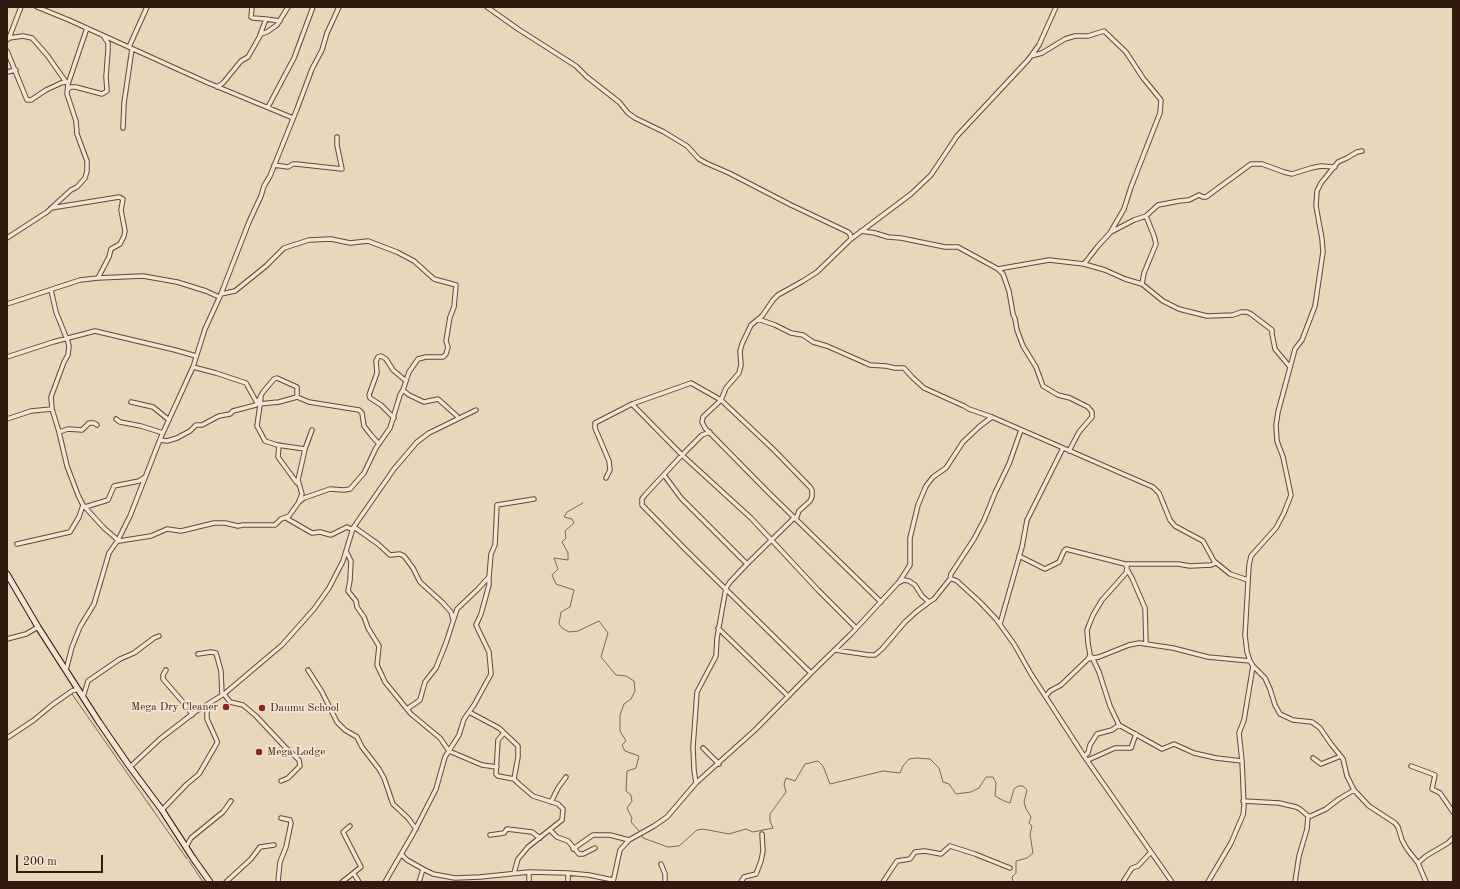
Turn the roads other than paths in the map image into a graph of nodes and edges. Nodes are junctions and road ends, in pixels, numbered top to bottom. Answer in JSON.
{"nodes":[{"id":1,"x":21,"y":7,"type":"edge"},
{"id":2,"x":37,"y":7,"type":"edge"},
{"id":3,"x":147,"y":7,"type":"edge"},
{"id":4,"x":252,"y":7,"type":"edge"},
{"id":5,"x":288,"y":7,"type":"edge"},
{"id":6,"x":313,"y":7,"type":"edge"},
{"id":7,"x":334,"y":7,"type":"edge"},
{"id":8,"x":339,"y":7,"type":"edge"},
{"id":9,"x":487,"y":7,"type":"edge"},
{"id":10,"x":1056,"y":7,"type":"edge"},
{"id":11,"x":266,"y":19,"type":"junction"},
{"id":12,"x":280,"y":21,"type":"junction"},
{"id":13,"x":87,"y":28,"type":"junction"},
{"id":14,"x":260,"y":35,"type":"junction"},
{"id":15,"x":104,"y":36,"type":"junction"},
{"id":16,"x":8,"y":39,"type":"edge"},
{"id":17,"x":131,"y":48,"type":"junction"},
{"id":18,"x":7,"y":51,"type":"edge"},
{"id":19,"x":1031,"y":56,"type":"junction"},
{"id":20,"x":16,"y":70,"type":"junction"},
{"id":21,"x":7,"y":72,"type":"edge"},
{"id":22,"x":67,"y":83,"type":"junction"},
{"id":23,"x":217,"y":87,"type":"junction"},
{"id":24,"x":68,"y":89,"type":"junction"},
{"id":25,"x":268,"y":108,"type":"junction"},
{"id":26,"x":293,"y":118,"type":"junction"},
{"id":27,"x":123,"y":128,"type":"dead end"},
{"id":28,"x":337,"y":137,"type":"dead end"},
{"id":29,"x":1362,"y":151,"type":"dead end"},
{"id":30,"x":274,"y":166,"type":"junction"},
{"id":31,"x":1335,"y":167,"type":"junction"},
{"id":32,"x":51,"y":208,"type":"junction"},
{"id":33,"x":1146,"y":216,"type":"junction"},
{"id":34,"x":860,"y":232,"type":"junction"},
{"id":35,"x":849,"y":233,"type":"junction"},
{"id":36,"x":1110,"y":233,"type":"junction"},
{"id":37,"x":7,"y":238,"type":"edge"},
{"id":38,"x":851,"y":239,"type":"junction"},
{"id":39,"x":1084,"y":264,"type":"junction"},
{"id":40,"x":1005,"y":268,"type":"junction"},
{"id":41,"x":998,"y":270,"type":"junction"},
{"id":42,"x":1003,"y":274,"type":"junction"},
{"id":43,"x":98,"y":278,"type":"junction"},
{"id":44,"x":1142,"y":284,"type":"junction"},
{"id":45,"x":51,"y":290,"type":"junction"},
{"id":46,"x":220,"y":296,"type":"junction"},
{"id":47,"x":7,"y":304,"type":"edge"},
{"id":48,"x":758,"y":319,"type":"junction"},
{"id":49,"x":67,"y":338,"type":"junction"},
{"id":50,"x":196,"y":356,"type":"junction"},
{"id":51,"x":7,"y":357,"type":"edge"},
{"id":52,"x":193,"y":367,"type":"junction"},
{"id":53,"x":1290,"y":367,"type":"junction"},
{"id":54,"x":406,"y":381,"type":"junction"},
{"id":55,"x":403,"y":390,"type":"junction"},
{"id":56,"x":296,"y":397,"type":"junction"},
{"id":57,"x":722,"y":400,"type":"junction"},
{"id":58,"x":131,"y":402,"type":"dead end"},
{"id":59,"x":258,"y":404,"type":"junction"},
{"id":60,"x":632,"y":404,"type":"junction"},
{"id":61,"x":52,"y":409,"type":"junction"},
{"id":62,"x":476,"y":410,"type":"dead end"},
{"id":63,"x":457,"y":416,"type":"dead end"},
{"id":64,"x":992,"y":417,"type":"junction"},
{"id":65,"x":394,"y":418,"type":"junction"},
{"id":66,"x":7,"y":419,"type":"edge"},
{"id":67,"x":116,"y":419,"type":"dead end"},
{"id":68,"x":169,"y":420,"type":"junction"},
{"id":69,"x":97,"y":425,"type":"dead end"},
{"id":70,"x":312,"y":430,"type":"dead end"},
{"id":71,"x":1021,"y":430,"type":"junction"},
{"id":72,"x":60,"y":432,"type":"junction"},
{"id":73,"x":710,"y":432,"type":"junction"},
{"id":74,"x":163,"y":433,"type":"junction"},
{"id":75,"x":160,"y":440,"type":"junction"},
{"id":76,"x":379,"y":444,"type":"junction"},
{"id":77,"x":279,"y":446,"type":"junction"},
{"id":78,"x":1063,"y":448,"type":"junction"},
{"id":79,"x":306,"y":449,"type":"junction"},
{"id":80,"x":1069,"y":451,"type":"junction"},
{"id":81,"x":682,"y":454,"type":"junction"},
{"id":82,"x":664,"y":475,"type":"junction"},
{"id":83,"x":145,"y":476,"type":"junction"},
{"id":84,"x":606,"y":478,"type":"dead end"},
{"id":85,"x":298,"y":484,"type":"junction"},
{"id":86,"x":534,"y":499,"type":"dead end"},
{"id":87,"x":299,"y":502,"type":"junction"},
{"id":88,"x":84,"y":506,"type":"junction"},
{"id":89,"x":286,"y":518,"type":"junction"},
{"id":90,"x":795,"y":518,"type":"junction"},
{"id":91,"x":353,"y":528,"type":"junction"},
{"id":92,"x":118,"y":540,"type":"junction"},
{"id":93,"x":772,"y":540,"type":"junction"},
{"id":94,"x":17,"y":544,"type":"dead end"},
{"id":95,"x":346,"y":551,"type":"junction"},
{"id":96,"x":1019,"y":556,"type":"junction"},
{"id":97,"x":1216,"y":562,"type":"junction"},
{"id":98,"x":747,"y":564,"type":"junction"},
{"id":99,"x":1125,"y":564,"type":"junction"},
{"id":100,"x":1127,"y":569,"type":"junction"},
{"id":101,"x":7,"y":574,"type":"edge"},
{"id":102,"x":489,"y":577,"type":"junction"},
{"id":103,"x":950,"y":579,"type":"junction"},
{"id":104,"x":1248,"y":580,"type":"junction"},
{"id":105,"x":898,"y":583,"type":"junction"},
{"id":106,"x":726,"y":588,"type":"junction"},
{"id":107,"x":881,"y":602,"type":"junction"},
{"id":108,"x":929,"y":602,"type":"junction"},
{"id":109,"x":453,"y":620,"type":"junction"},
{"id":110,"x":1000,"y":624,"type":"junction"},
{"id":111,"x":38,"y":627,"type":"junction"},
{"id":112,"x":718,"y":628,"type":"junction"},
{"id":113,"x":856,"y":628,"type":"junction"},
{"id":114,"x":159,"y":636,"type":"dead end"},
{"id":115,"x":7,"y":639,"type":"edge"},
{"id":116,"x":1146,"y":643,"type":"junction"},
{"id":117,"x":835,"y":650,"type":"junction"},
{"id":118,"x":198,"y":654,"type":"dead end"},
{"id":119,"x":1090,"y":657,"type":"junction"},
{"id":120,"x":1250,"y":661,"type":"junction"},
{"id":121,"x":1253,"y":666,"type":"junction"},
{"id":122,"x":66,"y":670,"type":"junction"},
{"id":123,"x":166,"y":670,"type":"dead end"},
{"id":124,"x":308,"y":670,"type":"dead end"},
{"id":125,"x":810,"y":673,"type":"junction"},
{"id":126,"x":78,"y":690,"type":"junction"},
{"id":127,"x":223,"y":694,"type":"junction"},
{"id":128,"x":788,"y":696,"type":"junction"},
{"id":129,"x":1046,"y":696,"type":"junction"},
{"id":130,"x":83,"y":697,"type":"junction"},
{"id":131,"x":205,"y":706,"type":"junction"},
{"id":132,"x":407,"y":709,"type":"junction"},
{"id":133,"x":469,"y":712,"type":"junction"},
{"id":134,"x":192,"y":715,"type":"junction"},
{"id":135,"x":1119,"y":725,"type":"junction"},
{"id":136,"x":504,"y":733,"type":"junction"},
{"id":137,"x":1136,"y":734,"type":"junction"},
{"id":138,"x":7,"y":738,"type":"edge"},
{"id":139,"x":703,"y":748,"type":"dead end"},
{"id":140,"x":449,"y":751,"type":"junction"},
{"id":141,"x":1084,"y":756,"type":"junction"},
{"id":142,"x":1341,"y":756,"type":"junction"},
{"id":143,"x":1313,"y":758,"type":"dead end"},
{"id":144,"x":1088,"y":760,"type":"junction"},
{"id":145,"x":1242,"y":761,"type":"junction"},
{"id":146,"x":719,"y":764,"type":"junction"},
{"id":147,"x":1411,"y":766,"type":"dead end"},
{"id":148,"x":130,"y":767,"type":"junction"},
{"id":149,"x":497,"y":767,"type":"junction"},
{"id":150,"x":566,"y":777,"type":"dead end"},
{"id":151,"x":514,"y":778,"type":"junction"},
{"id":152,"x":281,"y":781,"type":"dead end"},
{"id":153,"x":696,"y":783,"type":"junction"},
{"id":154,"x":1354,"y":790,"type":"junction"},
{"id":155,"x":231,"y":800,"type":"dead end"},
{"id":156,"x":1243,"y":801,"type":"junction"},
{"id":157,"x":551,"y":802,"type":"junction"},
{"id":158,"x":162,"y":810,"type":"junction"},
{"id":159,"x":1453,"y":812,"type":"edge"},
{"id":160,"x":1308,"y":816,"type":"junction"},
{"id":161,"x":281,"y":818,"type":"dead end"},
{"id":162,"x":350,"y":826,"type":"dead end"},
{"id":163,"x":416,"y":829,"type":"junction"},
{"id":164,"x":550,"y":830,"type":"junction"},
{"id":165,"x":762,"y":834,"type":"dead end"},
{"id":166,"x":490,"y":835,"type":"dead end"},
{"id":167,"x":540,"y":838,"type":"junction"},
{"id":168,"x":1453,"y":838,"type":"edge"},
{"id":169,"x":629,"y":840,"type":"junction"},
{"id":170,"x":274,"y":845,"type":"dead end"},
{"id":171,"x":186,"y":847,"type":"junction"},
{"id":172,"x":595,"y":848,"type":"dead end"},
{"id":173,"x":573,"y":849,"type":"junction"},
{"id":174,"x":1151,"y":852,"type":"junction"},
{"id":175,"x":401,"y":854,"type":"junction"},
{"id":176,"x":399,"y":859,"type":"junction"},
{"id":177,"x":407,"y":860,"type":"junction"},
{"id":178,"x":660,"y":864,"type":"dead end"},
{"id":179,"x":1418,"y":864,"type":"junction"},
{"id":180,"x":1010,"y":868,"type":"dead end"},
{"id":181,"x":423,"y":869,"type":"junction"},
{"id":182,"x":530,"y":872,"type":"junction"},
{"id":183,"x":514,"y":873,"type":"junction"},
{"id":184,"x":568,"y":873,"type":"junction"},
{"id":185,"x":354,"y":874,"type":"junction"},
{"id":186,"x":606,"y":881,"type":"edge"},
{"id":187,"x":613,"y":881,"type":"edge"},
{"id":188,"x":210,"y":882,"type":"edge"},
{"id":189,"x":226,"y":882,"type":"edge"},
{"id":190,"x":278,"y":882,"type":"edge"},
{"id":191,"x":342,"y":882,"type":"edge"},
{"id":192,"x":359,"y":882,"type":"edge"},
{"id":193,"x":385,"y":882,"type":"edge"},
{"id":194,"x":419,"y":882,"type":"edge"},
{"id":195,"x":528,"y":882,"type":"edge"},
{"id":196,"x":568,"y":882,"type":"edge"},
{"id":197,"x":665,"y":882,"type":"edge"},
{"id":198,"x":741,"y":882,"type":"edge"},
{"id":199,"x":883,"y":882,"type":"edge"},
{"id":200,"x":1123,"y":882,"type":"edge"},
{"id":201,"x":1172,"y":882,"type":"edge"},
{"id":202,"x":1208,"y":882,"type":"edge"},
{"id":203,"x":1295,"y":882,"type":"edge"},
{"id":204,"x":1426,"y":882,"type":"edge"}],
"edges":[{"from":1,"to":16,"type":"street"},
{"from":2,"to":13,"type":"street"},
{"from":3,"to":17,"type":"street"},
{"from":4,"to":11,"type":"street"},
{"from":5,"to":12,"type":"street"},
{"from":6,"to":25,"type":"street"},
{"from":7,"to":8,"type":"street"},
{"from":8,"to":26,"type":"street"},
{"from":9,"to":35,"type":"street"},
{"from":10,"to":19,"type":"street"},
{"from":11,"to":12,"type":"street"},
{"from":11,"to":14,"type":"street"},
{"from":12,"to":14,"type":"street"},
{"from":13,"to":15,"type":"street"},
{"from":13,"to":22,"type":"street"},
{"from":14,"to":23,"type":"street"},
{"from":15,"to":17,"type":"street"},
{"from":15,"to":24,"type":"street"},
{"from":16,"to":22,"type":"street"},
{"from":17,"to":23,"type":"street"},
{"from":17,"to":27,"type":"street"},
{"from":18,"to":20,"type":"street"},
{"from":19,"to":34,"type":"street"},
{"from":19,"to":36,"type":"street"},
{"from":20,"to":21,"type":"street"},
{"from":20,"to":22,"type":"street"},
{"from":22,"to":24,"type":"street"},
{"from":23,"to":25,"type":"street"},
{"from":24,"to":32,"type":"street"},
{"from":25,"to":26,"type":"street"},
{"from":26,"to":30,"type":"street"},
{"from":28,"to":30,"type":"street"},
{"from":29,"to":31,"type":"street"},
{"from":30,"to":46,"type":"street"},
{"from":31,"to":33,"type":"street"},
{"from":31,"to":53,"type":"street"},
{"from":32,"to":37,"type":"street"},
{"from":32,"to":43,"type":"street"},
{"from":33,"to":36,"type":"street"},
{"from":33,"to":44,"type":"street"},
{"from":34,"to":35,"type":"street"},
{"from":34,"to":38,"type":"street"},
{"from":34,"to":41,"type":"street"},
{"from":35,"to":38,"type":"street"},
{"from":36,"to":39,"type":"street"},
{"from":38,"to":48,"type":"street"},
{"from":39,"to":40,"type":"street"},
{"from":39,"to":44,"type":"street"},
{"from":40,"to":41,"type":"street"},
{"from":40,"to":42,"type":"street"},
{"from":41,"to":42,"type":"street"},
{"from":42,"to":80,"type":"street"},
{"from":43,"to":45,"type":"street"},
{"from":43,"to":46,"type":"street"},
{"from":44,"to":53,"type":"street"},
{"from":45,"to":47,"type":"street"},
{"from":45,"to":49,"type":"street"},
{"from":46,"to":50,"type":"street"},
{"from":46,"to":54,"type":"street"},
{"from":48,"to":57,"type":"street"},
{"from":48,"to":64,"type":"street"},
{"from":49,"to":50,"type":"street"},
{"from":49,"to":51,"type":"street"},
{"from":49,"to":61,"type":"street"},
{"from":50,"to":52,"type":"street"},
{"from":52,"to":59,"type":"street"},
{"from":52,"to":68,"type":"street"},
{"from":53,"to":104,"type":"street"},
{"from":54,"to":55,"type":"street"},
{"from":54,"to":65,"type":"street"},
{"from":55,"to":63,"type":"street"},
{"from":55,"to":65,"type":"street"},
{"from":56,"to":59,"type":"street"},
{"from":56,"to":59,"type":"street"},
{"from":56,"to":76,"type":"street"},
{"from":57,"to":60,"type":"street"},
{"from":57,"to":73,"type":"street"},
{"from":57,"to":90,"type":"street"},
{"from":58,"to":68,"type":"street"},
{"from":59,"to":75,"type":"street"},
{"from":59,"to":77,"type":"street"},
{"from":60,"to":81,"type":"street"},
{"from":60,"to":84,"type":"street"},
{"from":61,"to":66,"type":"street"},
{"from":61,"to":72,"type":"street"},
{"from":62,"to":91,"type":"street"},
{"from":64,"to":71,"type":"street"},
{"from":64,"to":105,"type":"street"},
{"from":65,"to":76,"type":"street"},
{"from":67,"to":74,"type":"street"},
{"from":68,"to":74,"type":"street"},
{"from":69,"to":72,"type":"street"},
{"from":70,"to":79,"type":"street"},
{"from":71,"to":78,"type":"street"},
{"from":71,"to":103,"type":"street"},
{"from":72,"to":88,"type":"street"},
{"from":73,"to":81,"type":"street"},
{"from":73,"to":90,"type":"street"},
{"from":74,"to":75,"type":"street"},
{"from":75,"to":83,"type":"street"},
{"from":76,"to":87,"type":"street"},
{"from":77,"to":79,"type":"street"},
{"from":77,"to":85,"type":"street"},
{"from":78,"to":80,"type":"street"},
{"from":78,"to":96,"type":"street"},
{"from":79,"to":85,"type":"street"},
{"from":80,"to":97,"type":"street"},
{"from":81,"to":82,"type":"street"},
{"from":81,"to":93,"type":"street"},
{"from":82,"to":98,"type":"street"},
{"from":82,"to":106,"type":"street"},
{"from":83,"to":88,"type":"street"},
{"from":83,"to":92,"type":"street"},
{"from":85,"to":87,"type":"street"},
{"from":86,"to":102,"type":"street"},
{"from":87,"to":89,"type":"street"},
{"from":88,"to":92,"type":"street"},
{"from":88,"to":94,"type":"street"},
{"from":89,"to":91,"type":"street"},
{"from":89,"to":92,"type":"street"},
{"from":90,"to":93,"type":"street"},
{"from":90,"to":107,"type":"street"},
{"from":91,"to":95,"type":"street"},
{"from":91,"to":109,"type":"street"},
{"from":92,"to":122,"type":"street"},
{"from":93,"to":98,"type":"street"},
{"from":93,"to":113,"type":"street"},
{"from":95,"to":127,"type":"street"},
{"from":95,"to":132,"type":"street"},
{"from":96,"to":99,"type":"street"},
{"from":96,"to":110,"type":"street"},
{"from":97,"to":99,"type":"street"},
{"from":97,"to":104,"type":"street"},
{"from":98,"to":106,"type":"street"},
{"from":99,"to":100,"type":"street"},
{"from":100,"to":116,"type":"street"},
{"from":100,"to":119,"type":"street"},
{"from":101,"to":111,"type":"main road"},
{"from":102,"to":109,"type":"street"},
{"from":102,"to":133,"type":"street"},
{"from":103,"to":108,"type":"street"},
{"from":103,"to":110,"type":"street"},
{"from":104,"to":120,"type":"street"},
{"from":105,"to":107,"type":"street"},
{"from":105,"to":108,"type":"street"},
{"from":106,"to":112,"type":"street"},
{"from":106,"to":125,"type":"street"},
{"from":107,"to":113,"type":"street"},
{"from":108,"to":117,"type":"street"},
{"from":109,"to":132,"type":"street"},
{"from":110,"to":129,"type":"street"},
{"from":111,"to":115,"type":"street"},
{"from":111,"to":122,"type":"main road"},
{"from":112,"to":128,"type":"street"},
{"from":112,"to":153,"type":"street"},
{"from":113,"to":117,"type":"street"},
{"from":114,"to":130,"type":"street"},
{"from":116,"to":119,"type":"street"},
{"from":116,"to":120,"type":"street"},
{"from":117,"to":125,"type":"street"},
{"from":118,"to":127,"type":"street"},
{"from":119,"to":129,"type":"street"},
{"from":119,"to":135,"type":"street"},
{"from":120,"to":121,"type":"street"},
{"from":121,"to":142,"type":"street"},
{"from":121,"to":145,"type":"street"},
{"from":122,"to":126,"type":"main road"},
{"from":123,"to":134,"type":"street"},
{"from":124,"to":163,"type":"street"},
{"from":125,"to":128,"type":"street"},
{"from":126,"to":130,"type":"main road"},
{"from":126,"to":138,"type":"street"},
{"from":127,"to":131,"type":"street"},
{"from":127,"to":152,"type":"street"},
{"from":128,"to":146,"type":"street"},
{"from":129,"to":141,"type":"street"},
{"from":130,"to":148,"type":"main road"},
{"from":131,"to":134,"type":"street"},
{"from":131,"to":158,"type":"street"},
{"from":132,"to":140,"type":"street"},
{"from":133,"to":136,"type":"street"},
{"from":133,"to":140,"type":"street"},
{"from":134,"to":148,"type":"street"},
{"from":135,"to":137,"type":"street"},
{"from":135,"to":141,"type":"street"},
{"from":136,"to":149,"type":"street"},
{"from":136,"to":151,"type":"street"},
{"from":137,"to":144,"type":"street"},
{"from":137,"to":145,"type":"street"},
{"from":139,"to":146,"type":"street"},
{"from":140,"to":149,"type":"street"},
{"from":140,"to":163,"type":"street"},
{"from":141,"to":144,"type":"street"},
{"from":142,"to":143,"type":"street"},
{"from":142,"to":154,"type":"street"},
{"from":144,"to":174,"type":"street"},
{"from":145,"to":156,"type":"street"},
{"from":146,"to":153,"type":"street"},
{"from":147,"to":159,"type":"street"},
{"from":148,"to":158,"type":"main road"},
{"from":149,"to":151,"type":"street"},
{"from":150,"to":157,"type":"street"},
{"from":151,"to":157,"type":"street"},
{"from":153,"to":169,"type":"street"},
{"from":154,"to":160,"type":"street"},
{"from":154,"to":179,"type":"street"},
{"from":155,"to":171,"type":"street"},
{"from":156,"to":160,"type":"street"},
{"from":156,"to":202,"type":"street"},
{"from":157,"to":164,"type":"street"},
{"from":158,"to":171,"type":"main road"},
{"from":160,"to":203,"type":"street"},
{"from":161,"to":190,"type":"street"},
{"from":162,"to":185,"type":"street"},
{"from":163,"to":175,"type":"street"},
{"from":164,"to":167,"type":"street"},
{"from":164,"to":173,"type":"street"},
{"from":165,"to":198,"type":"street"},
{"from":166,"to":167,"type":"street"},
{"from":167,"to":183,"type":"street"},
{"from":168,"to":179,"type":"street"},
{"from":169,"to":173,"type":"street"},
{"from":169,"to":187,"type":"street"},
{"from":170,"to":189,"type":"street"},
{"from":171,"to":188,"type":"main road"},
{"from":172,"to":173,"type":"street"},
{"from":174,"to":200,"type":"street"},
{"from":174,"to":201,"type":"street"},
{"from":175,"to":176,"type":"street"},
{"from":175,"to":177,"type":"street"},
{"from":176,"to":177,"type":"street"},
{"from":176,"to":193,"type":"street"},
{"from":177,"to":181,"type":"street"},
{"from":178,"to":197,"type":"street"},
{"from":179,"to":204,"type":"street"},
{"from":180,"to":199,"type":"street"},
{"from":181,"to":183,"type":"street"},
{"from":181,"to":194,"type":"street"},
{"from":182,"to":183,"type":"street"},
{"from":182,"to":184,"type":"street"},
{"from":182,"to":195,"type":"street"},
{"from":184,"to":186,"type":"street"},
{"from":184,"to":196,"type":"street"},
{"from":185,"to":191,"type":"street"},
{"from":185,"to":192,"type":"street"},
{"from":186,"to":187,"type":"street"}]}
